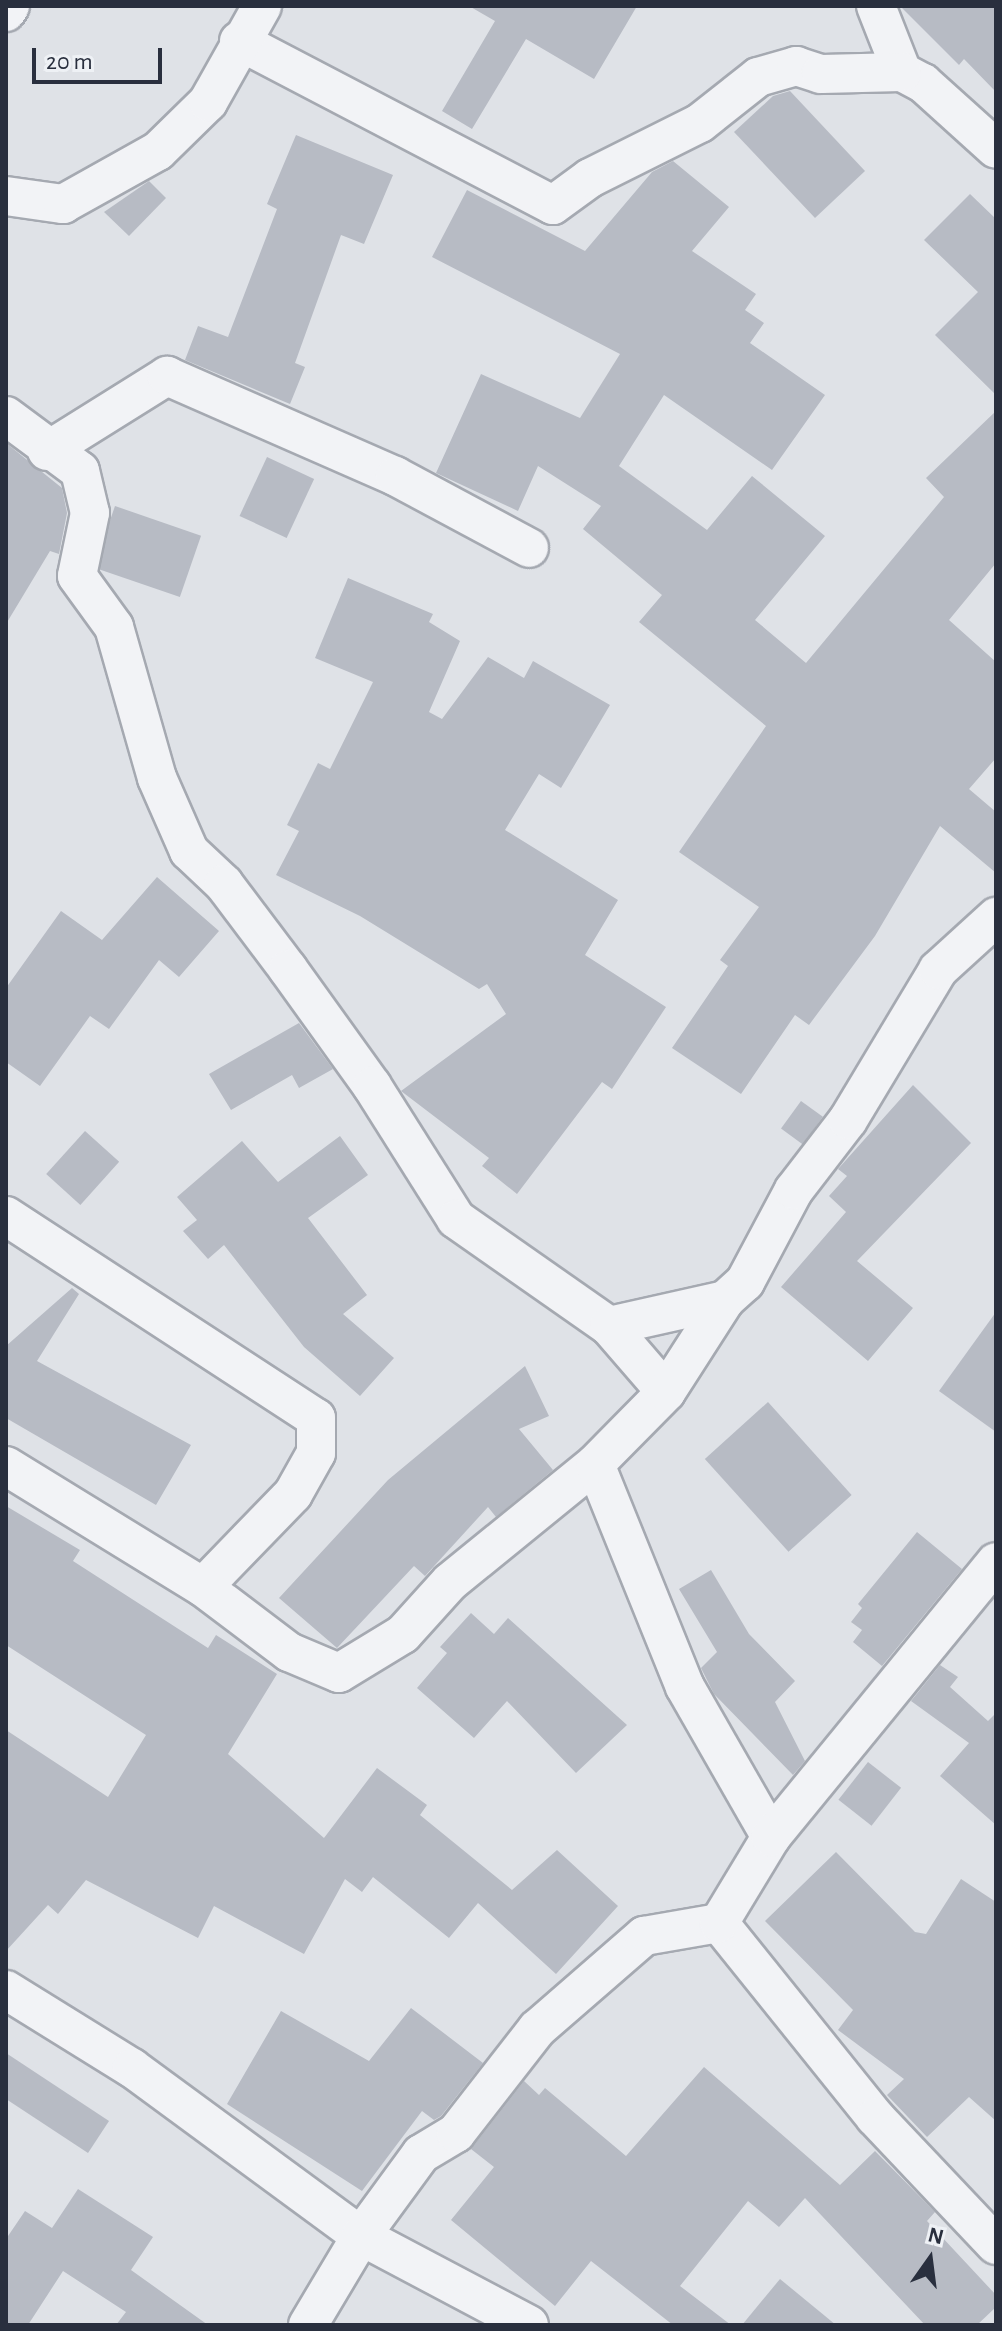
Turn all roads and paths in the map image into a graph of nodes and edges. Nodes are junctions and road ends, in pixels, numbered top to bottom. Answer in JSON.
{"nodes":[{"id":1,"x":10,"y":6,"type":"edge"},
{"id":2,"x":262,"y":6,"type":"edge"},
{"id":3,"x":876,"y":6,"type":"edge"},
{"id":4,"x":6,"y":12,"type":"edge"},
{"id":5,"x":239,"y":41,"type":"junction"},
{"id":6,"x":902,"y":72,"type":"junction"},
{"id":7,"x":996,"y":149,"type":"edge"},
{"id":8,"x":6,"y":196,"type":"edge"},
{"id":9,"x":6,"y":416,"type":"edge"},
{"id":10,"x":47,"y":451,"type":"junction"},
{"id":11,"x":529,"y":548,"type":"dead end"},
{"id":12,"x":996,"y":917,"type":"edge"},
{"id":13,"x":6,"y":1216,"type":"edge"},
{"id":14,"x":725,"y":1300,"type":"junction"},
{"id":15,"x":609,"y":1326,"type":"junction"},
{"id":16,"x":666,"y":1392,"type":"junction"},
{"id":17,"x":595,"y":1464,"type":"junction"},
{"id":18,"x":6,"y":1466,"type":"edge"},
{"id":19,"x":996,"y":1562,"type":"edge"},
{"id":20,"x":203,"y":1587,"type":"junction"},
{"id":21,"x":771,"y":1837,"type":"junction"},
{"id":22,"x":719,"y":1923,"type":"junction"},
{"id":23,"x":6,"y":1990,"type":"edge"},
{"id":24,"x":361,"y":2236,"type":"junction"},
{"id":25,"x":996,"y":2245,"type":"edge"},
{"id":26,"x":308,"y":2325,"type":"edge"},
{"id":27,"x":529,"y":2325,"type":"edge"}],
"edges":[{"from":1,"to":4,"type":"street"},
{"from":2,"to":5,"type":"street"},
{"from":3,"to":6,"type":"street"},
{"from":5,"to":6,"type":"street"},
{"from":5,"to":8,"type":"street"},
{"from":6,"to":7,"type":"street"},
{"from":9,"to":10,"type":"street"},
{"from":10,"to":11,"type":"street"},
{"from":10,"to":15,"type":"street"},
{"from":12,"to":14,"type":"street"},
{"from":13,"to":20,"type":"street"},
{"from":14,"to":15,"type":"street"},
{"from":14,"to":16,"type":"street"},
{"from":15,"to":16,"type":"street"},
{"from":16,"to":17,"type":"street"},
{"from":17,"to":20,"type":"street"},
{"from":17,"to":21,"type":"street"},
{"from":18,"to":20,"type":"street"},
{"from":19,"to":21,"type":"street"},
{"from":21,"to":22,"type":"street"},
{"from":22,"to":24,"type":"street"},
{"from":22,"to":25,"type":"street"},
{"from":23,"to":24,"type":"street"},
{"from":24,"to":26,"type":"street"},
{"from":24,"to":27,"type":"street"}]}
